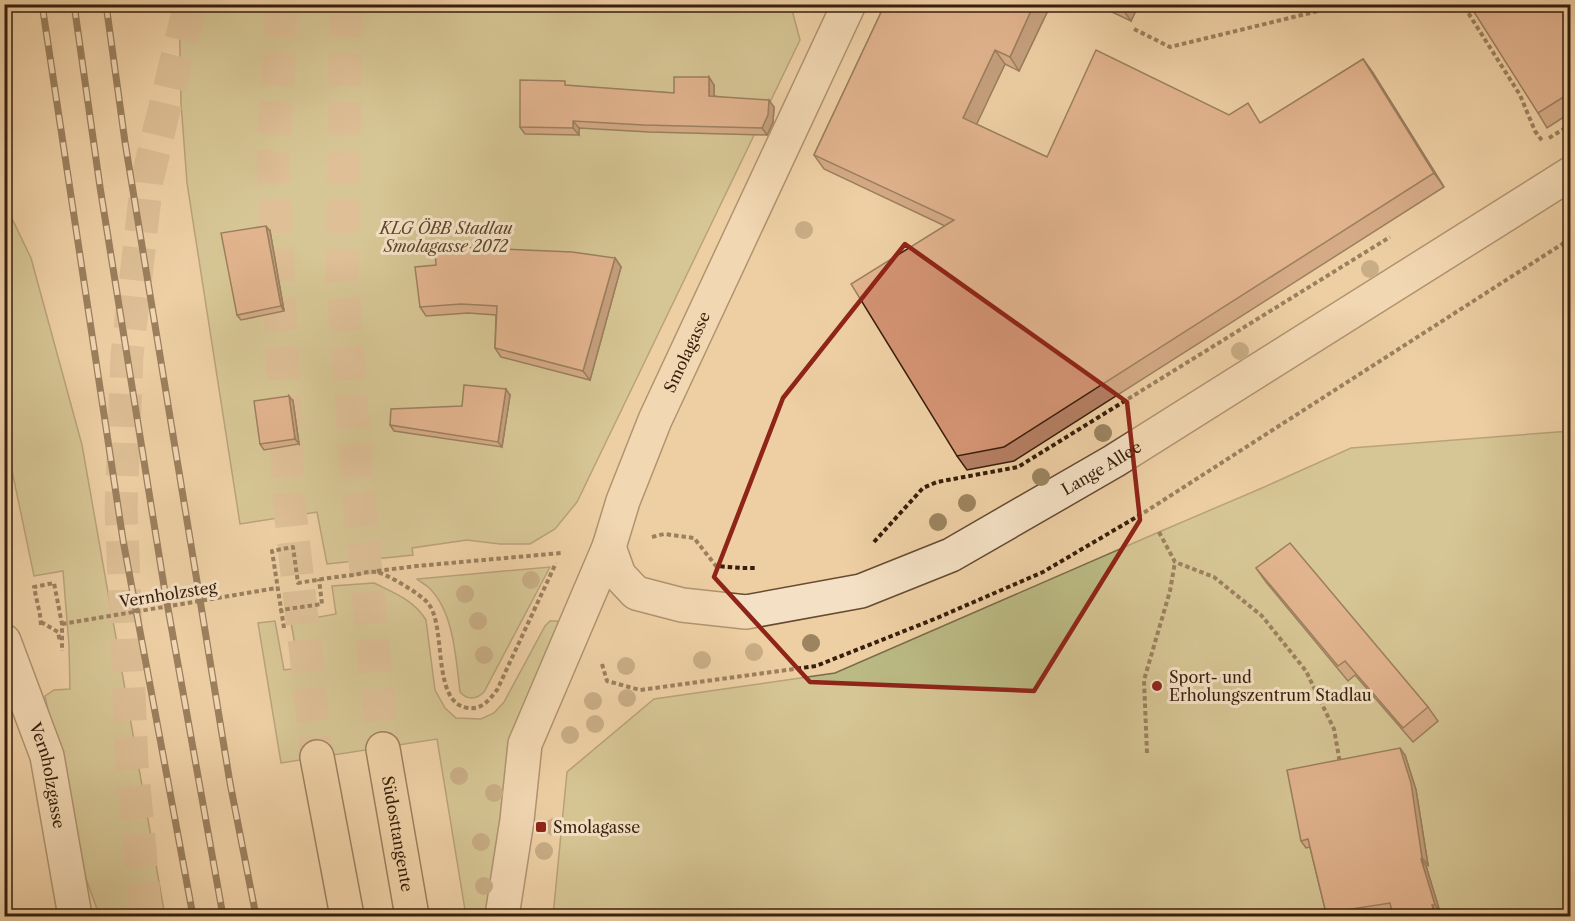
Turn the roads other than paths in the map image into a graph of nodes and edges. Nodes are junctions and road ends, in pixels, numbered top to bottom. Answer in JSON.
{"nodes":[{"id":1,"x":849,"y":4,"type":"edge"},
{"id":2,"x":1570,"y":174,"type":"edge"},
{"id":3,"x":609,"y":547,"type":"junction"},
{"id":4,"x":4,"y":641,"type":"edge"},
{"id":5,"x":383,"y":749,"type":"tunnel mouth"},
{"id":6,"x":317,"y":756,"type":"tunnel mouth"},
{"id":7,"x":75,"y":916,"type":"edge"},
{"id":8,"x":347,"y":916,"type":"edge"},
{"id":9,"x":412,"y":916,"type":"edge"},
{"id":10,"x":502,"y":916,"type":"edge"}],
"edges":[{"from":1,"to":3,"type":"street","name":"Smolagasse"},
{"from":2,"to":3,"type":"street","name":"Lange Allee"},
{"from":3,"to":10,"type":"street","name":"Smolagasse"},
{"from":4,"to":7,"type":"street","name":"Vernholzgasse"},
{"from":5,"to":9,"type":"highway","name":"Südosttangente"},
{"from":6,"to":8,"type":"highway"}]}
